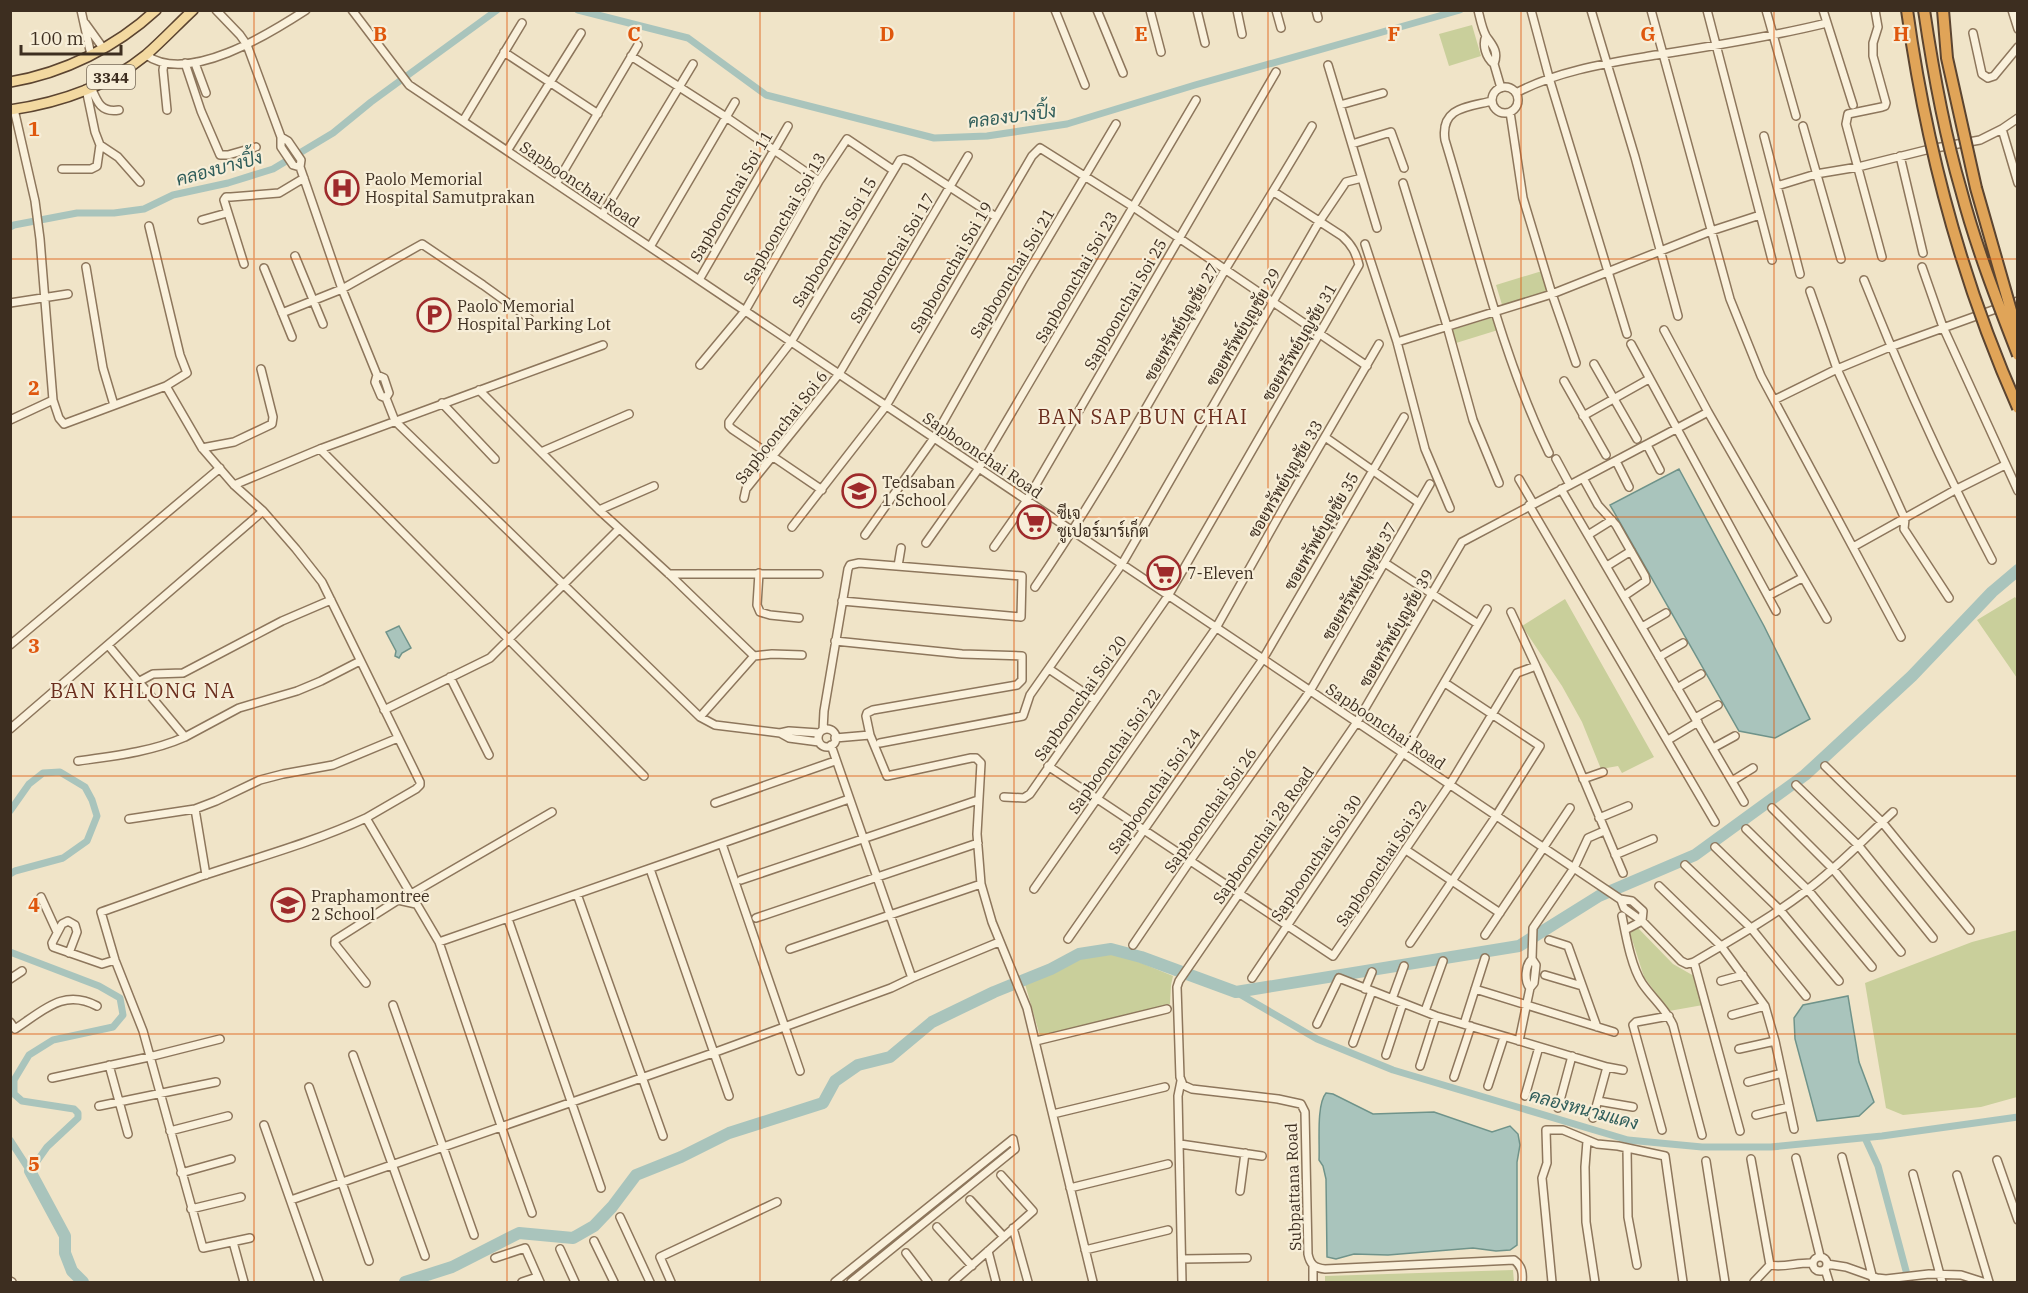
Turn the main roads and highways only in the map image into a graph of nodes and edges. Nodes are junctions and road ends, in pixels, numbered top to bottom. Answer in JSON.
{"nodes":[{"id":1,"x":156,"y":10,"type":"edge"},
{"id":2,"x":193,"y":10,"type":"edge"},
{"id":3,"x":1907,"y":10,"type":"edge"},
{"id":4,"x":1924,"y":10,"type":"edge"},
{"id":5,"x":1943,"y":10,"type":"edge"},
{"id":6,"x":10,"y":82,"type":"edge"},
{"id":7,"x":12,"y":110,"type":"edge"},
{"id":8,"x":2018,"y":334,"type":"edge"},
{"id":9,"x":2018,"y":356,"type":"edge"},
{"id":10,"x":2018,"y":408,"type":"edge"}],
"edges":[{"from":1,"to":6,"type":"main road","number":"3344"},
{"from":2,"to":7,"type":"main road","number":"3344"},
{"from":3,"to":10,"type":"highway","bridge":true},
{"from":4,"to":9,"type":"highway","bridge":true},
{"from":5,"to":8,"type":"highway","bridge":true}]}
